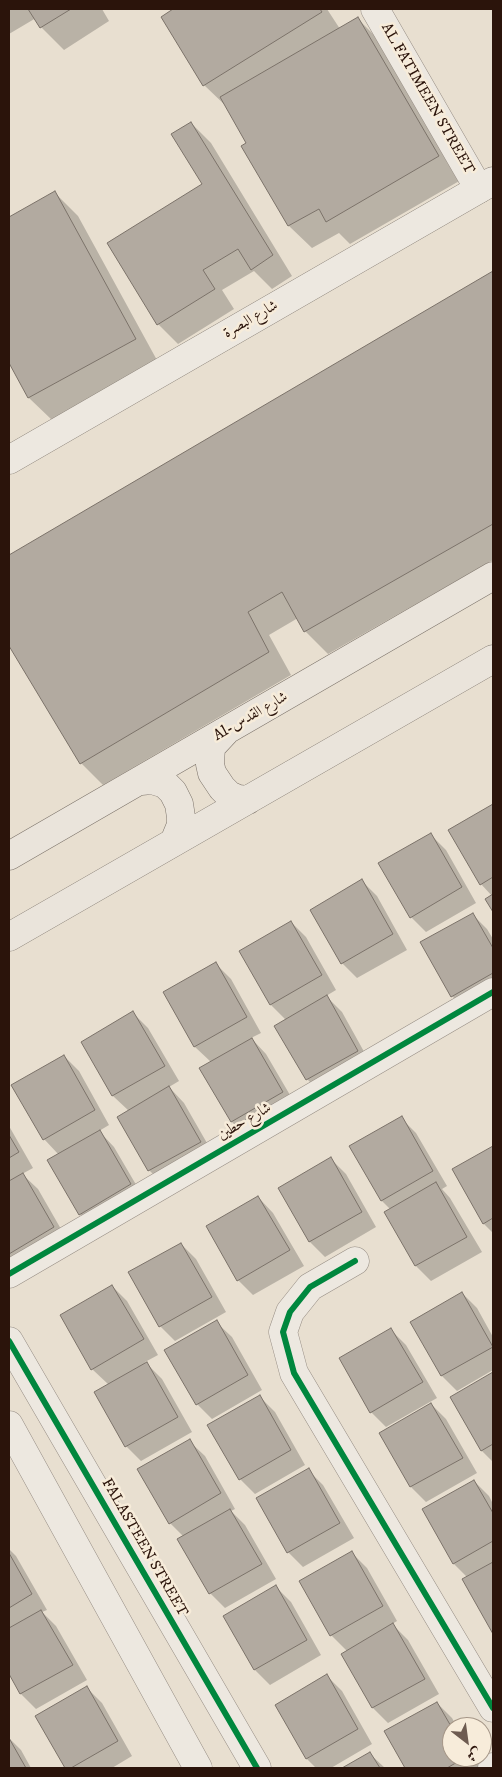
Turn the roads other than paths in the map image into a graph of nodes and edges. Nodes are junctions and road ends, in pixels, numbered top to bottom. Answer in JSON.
{"nodes":[{"id":1,"x":375,"y":9,"type":"edge"},
{"id":2,"x":486,"y":185,"type":"edge"},
{"id":3,"x":9,"y":460,"type":"edge"},
{"id":4,"x":493,"y":576,"type":"edge"},
{"id":5,"x":493,"y":659,"type":"edge"},
{"id":6,"x":226,"y":732,"type":"junction"},
{"id":7,"x":141,"y":781,"type":"junction"},
{"id":8,"x":248,"y":800,"type":"junction"},
{"id":9,"x":174,"y":842,"type":"junction"},
{"id":10,"x":9,"y":856,"type":"edge"},
{"id":11,"x":9,"y":937,"type":"edge"},
{"id":12,"x":493,"y":992,"type":"edge"},
{"id":13,"x":355,"y":1261,"type":"dead end"},
{"id":14,"x":9,"y":1274,"type":"edge"},
{"id":15,"x":9,"y":1341,"type":"edge"},
{"id":16,"x":9,"y":1425,"type":"edge"},
{"id":17,"x":493,"y":1708,"type":"edge"},
{"id":18,"x":198,"y":1768,"type":"edge"},
{"id":19,"x":257,"y":1768,"type":"edge"}],
"edges":[{"from":1,"to":2,"type":"street","name":"AL FATIMEEN STREET"},
{"from":2,"to":3,"type":"street","name":"شارع البصرة"},
{"from":4,"to":6,"type":"main road","name":"Al-شارع القدس"},
{"from":5,"to":8,"type":"main road"},
{"from":6,"to":7,"type":"main road","name":"Al-شارع القدس"},
{"from":6,"to":8,"type":"main road"},
{"from":7,"to":9,"type":"main road"},
{"from":7,"to":10,"type":"main road","name":"Al-شارع القدس"},
{"from":8,"to":9,"type":"main road"},
{"from":9,"to":11,"type":"main road"},
{"from":12,"to":14,"type":"street","name":"شارع حطين"},
{"from":13,"to":17,"type":"street"},
{"from":15,"to":19,"type":"street","name":"FALASTEEN STREET"},
{"from":16,"to":18,"type":"street"}]}
